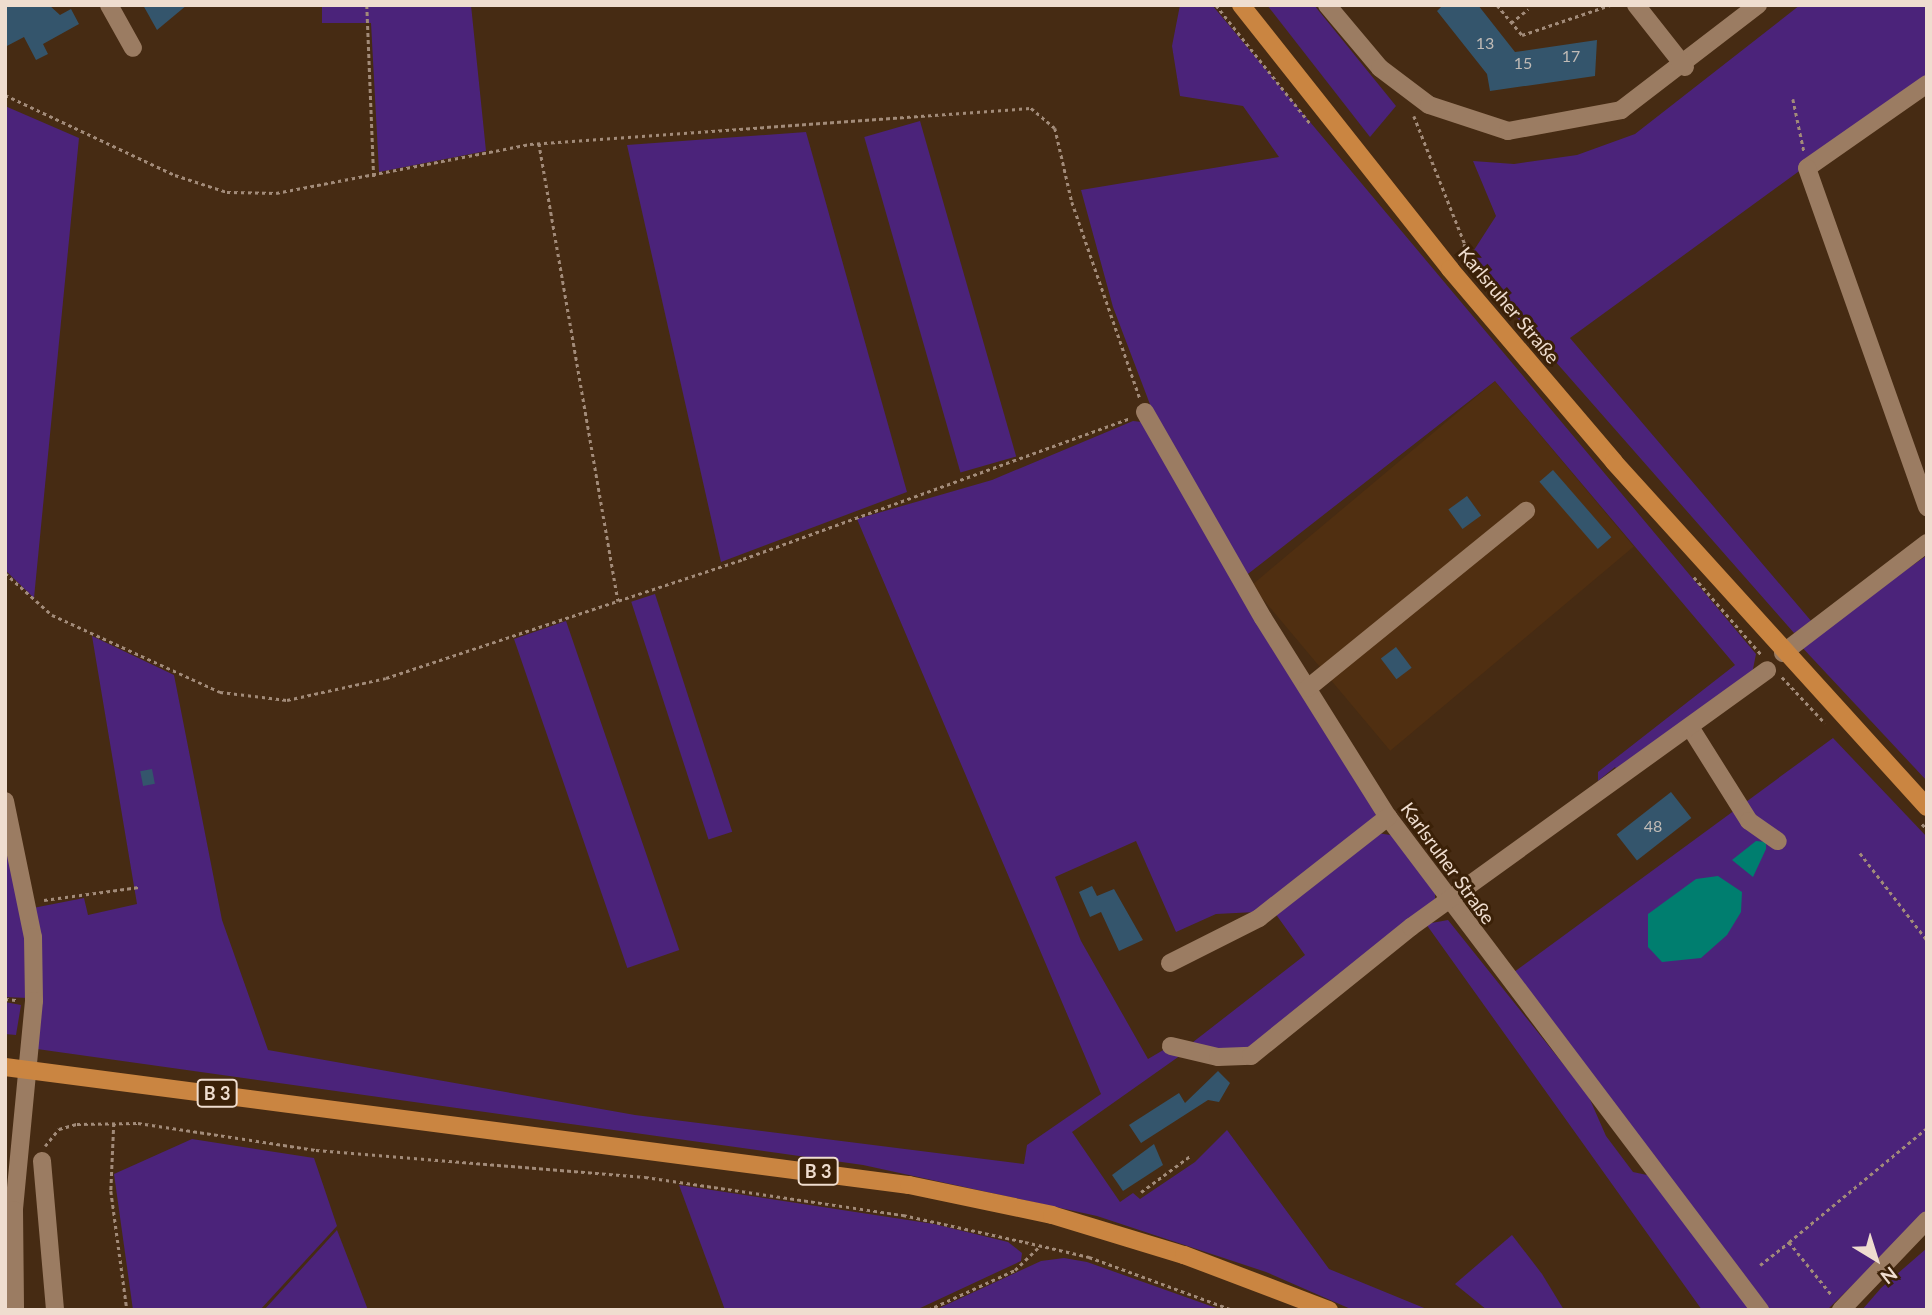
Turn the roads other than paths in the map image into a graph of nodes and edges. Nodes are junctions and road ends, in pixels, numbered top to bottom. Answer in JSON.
{"nodes":[{"id":1,"x":109,"y":5,"type":"edge"},
{"id":2,"x":1241,"y":5,"type":"edge"},
{"id":3,"x":1327,"y":5,"type":"edge"},
{"id":4,"x":1636,"y":5,"type":"edge"},
{"id":5,"x":1758,"y":5,"type":"edge"},
{"id":6,"x":133,"y":48,"type":"dead end"},
{"id":7,"x":1685,"y":67,"type":"junction"},
{"id":8,"x":1927,"y":84,"type":"edge"},
{"id":9,"x":1145,"y":412,"type":"road end"},
{"id":10,"x":1927,"y":507,"type":"edge"},
{"id":11,"x":1526,"y":511,"type":"dead end"},
{"id":12,"x":1927,"y":543,"type":"edge"},
{"id":13,"x":1783,"y":653,"type":"junction"},
{"id":14,"x":1767,"y":670,"type":"dead end"},
{"id":15,"x":1308,"y":688,"type":"junction"},
{"id":16,"x":1690,"y":727,"type":"junction"},
{"id":17,"x":5,"y":801,"type":"edge"},
{"id":18,"x":1927,"y":807,"type":"edge"},
{"id":19,"x":1388,"y":817,"type":"junction"},
{"id":20,"x":1778,"y":841,"type":"dead end"},
{"id":21,"x":1449,"y":903,"type":"junction"},
{"id":22,"x":1170,"y":963,"type":"dead end"},
{"id":23,"x":1171,"y":1046,"type":"dead end"},
{"id":24,"x":5,"y":1066,"type":"edge"},
{"id":25,"x":42,"y":1161,"type":"road end"},
{"id":26,"x":1927,"y":1220,"type":"edge"},
{"id":27,"x":1842,"y":1309,"type":"edge"},
{"id":28,"x":15,"y":1310,"type":"edge"},
{"id":29,"x":55,"y":1310,"type":"edge"},
{"id":30,"x":1329,"y":1310,"type":"edge"},
{"id":31,"x":1760,"y":1310,"type":"edge"}],
"edges":[{"from":1,"to":6,"type":"street"},
{"from":2,"to":13,"type":"main road","name":"Karlsruher Straße"},
{"from":3,"to":7,"type":"street"},
{"from":4,"to":7,"type":"street"},
{"from":5,"to":7,"type":"street"},
{"from":8,"to":10,"type":"street"},
{"from":9,"to":15,"type":"street","name":"Karlsruher Straße"},
{"from":11,"to":15,"type":"street"},
{"from":12,"to":13,"type":"street"},
{"from":13,"to":18,"type":"main road","name":"Karlsruher Straße"},
{"from":14,"to":16,"type":"street"},
{"from":15,"to":19,"type":"street","name":"Karlsruher Straße"},
{"from":16,"to":20,"type":"street"},
{"from":16,"to":21,"type":"street"},
{"from":17,"to":28,"type":"street"},
{"from":19,"to":21,"type":"street","name":"Karlsruher Straße"},
{"from":19,"to":22,"type":"street"},
{"from":21,"to":23,"type":"street"},
{"from":21,"to":31,"type":"street","name":"Karlsruher Straße"},
{"from":24,"to":30,"type":"main road","number":"B 3"},
{"from":25,"to":29,"type":"street"},
{"from":26,"to":27,"type":"street"}]}
